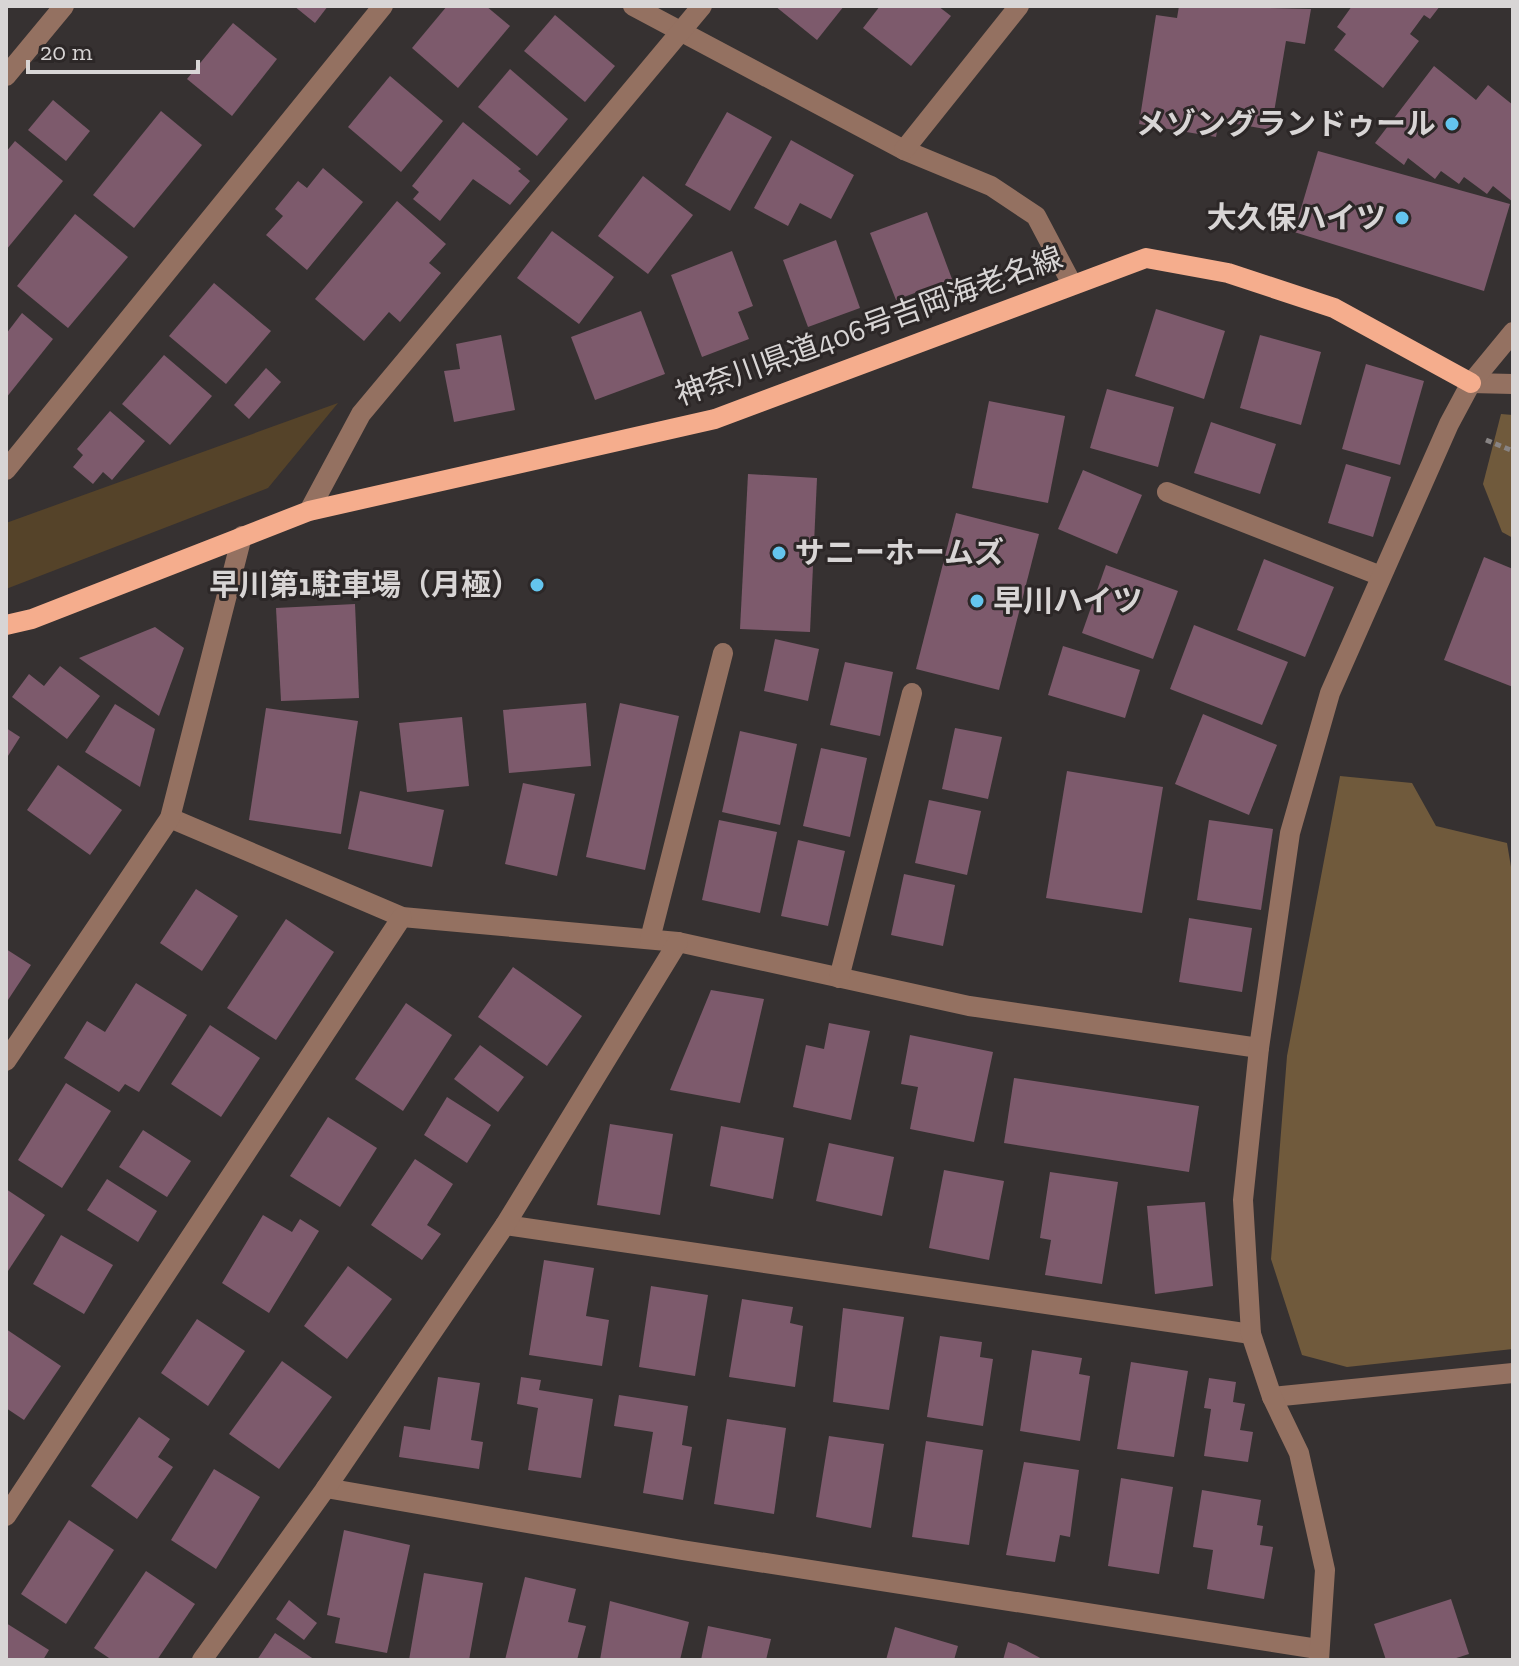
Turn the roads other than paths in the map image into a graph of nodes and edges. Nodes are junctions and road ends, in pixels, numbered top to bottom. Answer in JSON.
{"nodes":[{"id":1,"x":64,"y":6,"type":"edge"},
{"id":2,"x":383,"y":6,"type":"edge"},
{"id":3,"x":633,"y":6,"type":"edge"},
{"id":4,"x":702,"y":6,"type":"edge"},
{"id":5,"x":1019,"y":6,"type":"edge"},
{"id":6,"x":681,"y":32,"type":"junction"},
{"id":7,"x":6,"y":76,"type":"edge"},
{"id":8,"x":904,"y":150,"type":"junction"},
{"id":9,"x":1072,"y":284,"type":"junction"},
{"id":10,"x":1513,"y":332,"type":"edge"},
{"id":11,"x":1471,"y":383,"type":"junction"},
{"id":12,"x":1513,"y":384,"type":"edge"},
{"id":13,"x":6,"y":470,"type":"edge"},
{"id":14,"x":1167,"y":492,"type":"dead end"},
{"id":15,"x":309,"y":511,"type":"junction"},
{"id":16,"x":242,"y":536,"type":"junction"},
{"id":17,"x":1381,"y":576,"type":"junction"},
{"id":18,"x":6,"y":625,"type":"edge"},
{"id":19,"x":723,"y":653,"type":"dead end"},
{"id":20,"x":912,"y":693,"type":"dead end"},
{"id":21,"x":170,"y":818,"type":"junction"},
{"id":22,"x":402,"y":917,"type":"junction"},
{"id":23,"x":650,"y":939,"type":"junction"},
{"id":24,"x":678,"y":942,"type":"junction"},
{"id":25,"x":839,"y":978,"type":"junction"},
{"id":26,"x":1259,"y":1048,"type":"junction"},
{"id":27,"x":6,"y":1061,"type":"edge"},
{"id":28,"x":505,"y":1225,"type":"junction"},
{"id":29,"x":1251,"y":1334,"type":"junction"},
{"id":30,"x":1513,"y":1373,"type":"edge"},
{"id":31,"x":1272,"y":1397,"type":"junction"},
{"id":32,"x":326,"y":1488,"type":"junction"},
{"id":33,"x":6,"y":1516,"type":"edge"},
{"id":34,"x":1319,"y":1655,"type":"edge"},
{"id":35,"x":202,"y":1660,"type":"edge"}],
"edges":[{"from":1,"to":7,"type":"street"},
{"from":2,"to":13,"type":"street"},
{"from":3,"to":6,"type":"street"},
{"from":4,"to":6,"type":"street"},
{"from":5,"to":8,"type":"street"},
{"from":6,"to":8,"type":"street"},
{"from":6,"to":15,"type":"street"},
{"from":8,"to":9,"type":"street"},
{"from":9,"to":11,"type":"main road","name":"神奈川県道406号吉岡海老名線"},
{"from":9,"to":15,"type":"main road","name":"神奈川県道406号吉岡海老名線"},
{"from":10,"to":11,"type":"street"},
{"from":11,"to":12,"type":"street","name":"神奈川県道406号吉岡海老名線"},
{"from":11,"to":17,"type":"street"},
{"from":14,"to":17,"type":"street"},
{"from":15,"to":16,"type":"main road","name":"神奈川県道406号吉岡海老名線"},
{"from":16,"to":18,"type":"main road","name":"神奈川県道406号吉岡海老名線"},
{"from":16,"to":21,"type":"street"},
{"from":17,"to":26,"type":"street"},
{"from":19,"to":23,"type":"street"},
{"from":20,"to":25,"type":"street"},
{"from":21,"to":22,"type":"street"},
{"from":21,"to":27,"type":"street"},
{"from":22,"to":23,"type":"street"},
{"from":22,"to":33,"type":"street"},
{"from":23,"to":24,"type":"street"},
{"from":24,"to":25,"type":"street"},
{"from":24,"to":28,"type":"street"},
{"from":25,"to":26,"type":"street"},
{"from":26,"to":29,"type":"street"},
{"from":28,"to":29,"type":"street"},
{"from":28,"to":32,"type":"street"},
{"from":29,"to":31,"type":"street"},
{"from":30,"to":31,"type":"street"},
{"from":31,"to":34,"type":"street"},
{"from":32,"to":34,"type":"street"},
{"from":32,"to":35,"type":"street"}]}
